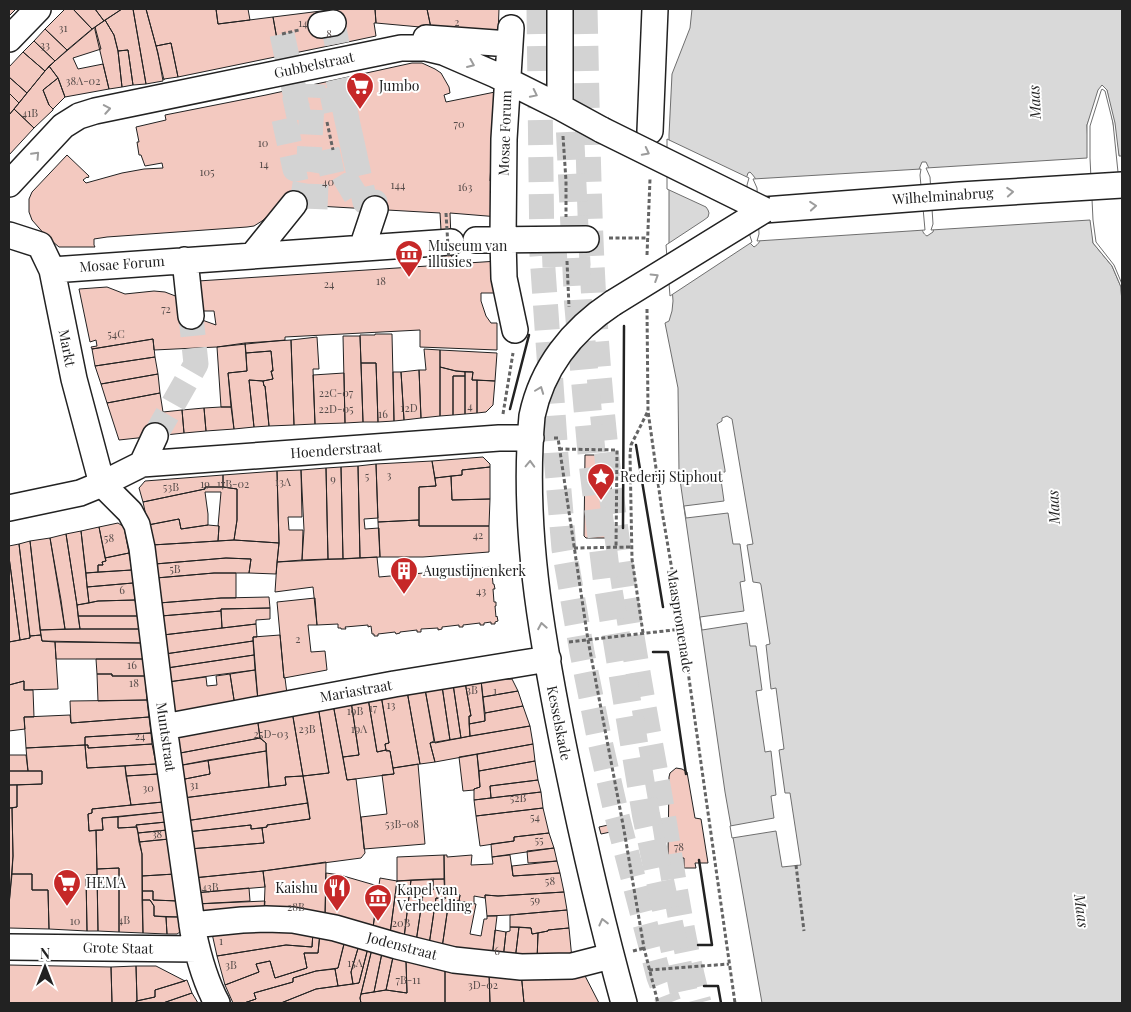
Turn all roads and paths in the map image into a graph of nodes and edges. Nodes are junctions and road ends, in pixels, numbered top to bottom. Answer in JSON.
{"nodes":[{"id":1,"x":38,"y":9,"type":"edge"},
{"id":2,"x":560,"y":9,"type":"edge"},
{"id":3,"x":655,"y":9,"type":"edge"},
{"id":4,"x":511,"y":24,"type":"edge"},
{"id":5,"x":9,"y":39,"type":"edge"},
{"id":6,"x":333,"y":48,"type":"junction"},
{"id":7,"x":507,"y":81,"type":"junction"},
{"id":8,"x":560,"y":107,"type":"junction"},
{"id":9,"x":327,"y":122,"type":"dead end"},
{"id":10,"x":650,"y":131,"type":"dead end"},
{"id":11,"x":333,"y":150,"type":"dead end"},
{"id":12,"x":650,"y":170,"type":"dead end"},
{"id":13,"x":9,"y":184,"type":"edge"},
{"id":14,"x":1122,"y":185,"type":"edge"},
{"id":15,"x":294,"y":204,"type":"tunnel mouth"},
{"id":16,"x":375,"y":209,"type":"dead end"},
{"id":17,"x":764,"y":210,"type":"junction"},
{"id":18,"x":446,"y":213,"type":"dead end"},
{"id":19,"x":9,"y":235,"type":"edge"},
{"id":20,"x":626,"y":238,"type":"dead end"},
{"id":21,"x":647,"y":238,"type":"junction"},
{"id":22,"x":504,"y":239,"type":"junction"},
{"id":23,"x":576,"y":239,"type":"junction"},
{"id":24,"x":476,"y":240,"type":"dead end"},
{"id":25,"x":362,"y":248,"type":"junction"},
{"id":26,"x":450,"y":252,"type":"joint"},
{"id":27,"x":252,"y":256,"type":"junction"},
{"id":28,"x":647,"y":258,"type":"dead end"},
{"id":29,"x":185,"y":260,"type":"junction"},
{"id":30,"x":52,"y":270,"type":"junction"},
{"id":31,"x":647,"y":304,"type":"dead end"},
{"id":32,"x":191,"y":316,"type":"tunnel mouth"},
{"id":33,"x":577,"y":332,"type":"junction"},
{"id":34,"x":514,"y":339,"type":"joint"},
{"id":35,"x":507,"y":394,"type":"dead end"},
{"id":36,"x":648,"y":412,"type":"junction"},
{"id":37,"x":155,"y":436,"type":"tunnel mouth"},
{"id":38,"x":540,"y":438,"type":"junction"},
{"id":39,"x":559,"y":449,"type":"junction"},
{"id":40,"x":142,"y":464,"type":"junction"},
{"id":41,"x":102,"y":484,"type":"junction"},
{"id":42,"x":9,"y":508,"type":"edge"},
{"id":43,"x":632,"y":547,"type":"junction"},
{"id":44,"x":574,"y":548,"type":"junction"},
{"id":45,"x":616,"y":548,"type":"junction"},
{"id":46,"x":682,"y":628,"type":"junction"},
{"id":47,"x":643,"y":634,"type":"junction"},
{"id":48,"x":588,"y":640,"type":"junction"},
{"id":49,"x":576,"y":641,"type":"dead end"},
{"id":50,"x":548,"y":659,"type":"junction"},
{"id":51,"x":164,"y":726,"type":"junction"},
{"id":52,"x":796,"y":865,"type":"dead end"},
{"id":53,"x":192,"y":925,"type":"junction"},
{"id":54,"x":804,"y":931,"type":"dead end"},
{"id":55,"x":9,"y":947,"type":"edge"},
{"id":56,"x":644,"y":948,"type":"junction"},
{"id":57,"x":197,"y":949,"type":"junction"},
{"id":58,"x":639,"y":949,"type":"dead end"},
{"id":59,"x":611,"y":956,"type":"junction"},
{"id":60,"x":729,"y":964,"type":"junction"},
{"id":61,"x":649,"y":970,"type":"junction"},
{"id":62,"x":217,"y":1003,"type":"edge"},
{"id":63,"x":624,"y":1003,"type":"edge"},
{"id":64,"x":658,"y":1003,"type":"edge"},
{"id":65,"x":735,"y":1003,"type":"edge"}],
"edges":[{"from":1,"to":5,"type":"street"},
{"from":2,"to":8,"type":"street"},
{"from":3,"to":10,"type":"street"},
{"from":4,"to":6,"type":"street"},
{"from":4,"to":7,"type":"street","name":"Mosae Forum"},
{"from":6,"to":7,"type":"street","name":"Gubbelstraat","one_way":true},
{"from":13,"to":6,"type":"street","name":"Gubbelstraat","one_way":true},
{"from":7,"to":8,"type":"street","name":"Gubbelstraat","one_way":true},
{"from":7,"to":22,"type":"street","name":"Mosae Forum"},
{"from":8,"to":17,"type":"street","one_way":true,"bridge":true},
{"from":8,"to":23,"type":"path"},
{"from":9,"to":11,"type":"path"},
{"from":12,"to":21,"type":"path"},
{"from":17,"to":14,"type":"street","name":"Wilhelminabrug","one_way":true},
{"from":15,"to":27,"type":"street"},
{"from":16,"to":25,"type":"street"},
{"from":33,"to":17,"type":"street","name":"Wilhelminabrug","one_way":true,"bridge":true},
{"from":18,"to":26,"type":"path","bridge":true},
{"from":19,"to":30,"type":"street","name":"Markt"},
{"from":20,"to":21,"type":"path"},
{"from":21,"to":28,"type":"path"},
{"from":22,"to":23,"type":"street"},
{"from":22,"to":24,"type":"street"},
{"from":22,"to":34,"type":"street","name":"Mosae Forum"},
{"from":23,"to":33,"type":"path"},
{"from":25,"to":26,"type":"street","name":"Mosae Forum"},
{"from":25,"to":27,"type":"street","name":"Mosae Forum"},
{"from":27,"to":29,"type":"street","name":"Mosae Forum"},
{"from":29,"to":30,"type":"street","name":"Mosae Forum"},
{"from":29,"to":32,"type":"street"},
{"from":30,"to":41,"type":"street","name":"Markt"},
{"from":31,"to":36,"type":"path","name":"Maaspromenade"},
{"from":38,"to":33,"type":"street","name":"Wilhelminabrug","one_way":true},
{"from":34,"to":35,"type":"path"},
{"from":36,"to":43,"type":"path"},
{"from":36,"to":46,"type":"path","name":"Maaspromenade"},
{"from":37,"to":40,"type":"street"},
{"from":38,"to":39,"type":"path"},
{"from":38,"to":40,"type":"street","name":"Hoenderstraat"},
{"from":50,"to":38,"type":"street","name":"Kesselskade","one_way":true},
{"from":39,"to":44,"type":"path"},
{"from":39,"to":45,"type":"path"},
{"from":40,"to":41,"type":"street"},
{"from":41,"to":42,"type":"street"},
{"from":41,"to":51,"type":"street","name":"Muntstraat"},
{"from":43,"to":45,"type":"path"},
{"from":43,"to":47,"type":"path"},
{"from":44,"to":45,"type":"path"},
{"from":44,"to":48,"type":"path"},
{"from":46,"to":47,"type":"path"},
{"from":46,"to":60,"type":"path","name":"Maaspromenade"},
{"from":47,"to":48,"type":"path"},
{"from":48,"to":49,"type":"path"},
{"from":48,"to":56,"type":"path"},
{"from":50,"to":51,"type":"street","name":"Mariastraat"},
{"from":59,"to":50,"type":"street","name":"Kesselskade","one_way":true},
{"from":51,"to":53,"type":"street","name":"Muntstraat"},
{"from":52,"to":54,"type":"path"},
{"from":53,"to":57,"type":"street","name":"Muntstraat"},
{"from":53,"to":59,"type":"street","name":"Jodenstraat"},
{"from":55,"to":57,"type":"street","name":"Grote Staat"},
{"from":56,"to":58,"type":"path"},
{"from":56,"to":61,"type":"path"},
{"from":57,"to":62,"type":"street","name":"Muntstraat"},
{"from":59,"to":63,"type":"street","name":"Kesselskade"},
{"from":60,"to":61,"type":"path"},
{"from":60,"to":65,"type":"path","name":"Maaspromenade"},
{"from":61,"to":64,"type":"path"}]}
